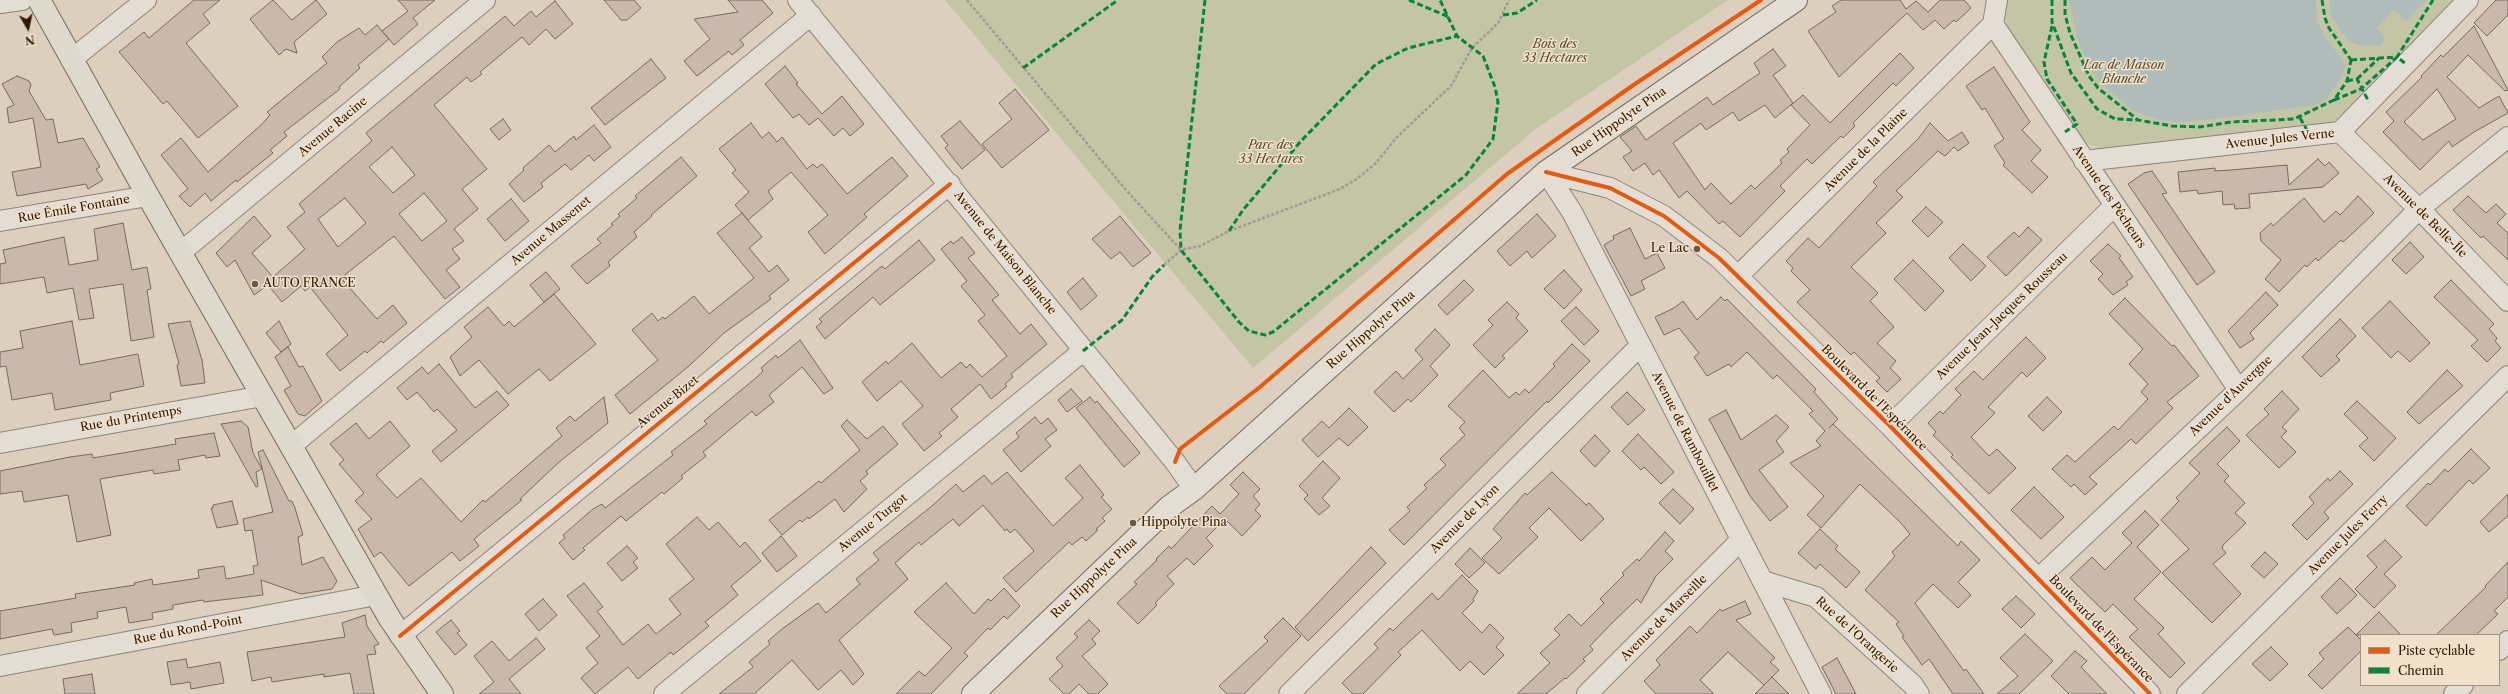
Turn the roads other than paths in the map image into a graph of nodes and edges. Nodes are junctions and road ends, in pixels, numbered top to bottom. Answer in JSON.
{"nodes":[{"id":1,"x":22,"y":0,"type":"edge"},
{"id":2,"x":39,"y":0,"type":"edge"},
{"id":3,"x":146,"y":0,"type":"edge"},
{"id":4,"x":485,"y":0,"type":"edge"},
{"id":5,"x":798,"y":0,"type":"edge"},
{"id":6,"x":1796,"y":0,"type":"edge"},
{"id":7,"x":1997,"y":0,"type":"edge"},
{"id":8,"x":2468,"y":0,"type":"edge"},
{"id":9,"x":0,"y":3,"type":"edge"},
{"id":10,"x":811,"y":16,"type":"junction"},
{"id":11,"x":1993,"y":24,"type":"junction"},
{"id":12,"x":71,"y":60,"type":"junction"},
{"id":13,"x":2340,"y":132,"type":"junction"},
{"id":14,"x":2508,"y":137,"type":"edge"},
{"id":15,"x":2084,"y":161,"type":"junction"},
{"id":16,"x":1546,"y":172,"type":"junction"},
{"id":17,"x":950,"y":184,"type":"junction"},
{"id":18,"x":148,"y":196,"type":"junction"},
{"id":19,"x":2114,"y":206,"type":"junction"},
{"id":20,"x":2419,"y":209,"type":"junction"},
{"id":21,"x":0,"y":221,"type":"edge"},
{"id":22,"x":180,"y":253,"type":"junction"},
{"id":23,"x":1738,"y":276,"type":"junction"},
{"id":24,"x":2508,"y":301,"type":"edge"},
{"id":25,"x":1641,"y":344,"type":"junction"},
{"id":26,"x":1083,"y":351,"type":"junction"},
{"id":27,"x":2508,"y":376,"type":"edge"},
{"id":28,"x":2239,"y":390,"type":"junction"},
{"id":29,"x":263,"y":396,"type":"junction"},
{"id":30,"x":1890,"y":426,"type":"junction"},
{"id":31,"x":0,"y":443,"type":"edge"},
{"id":32,"x":291,"y":446,"type":"junction"},
{"id":33,"x":1194,"y":490,"type":"junction"},
{"id":34,"x":1740,"y":541,"type":"junction"},
{"id":35,"x":2038,"y":578,"type":"junction"},
{"id":36,"x":1763,"y":581,"type":"junction"},
{"id":37,"x":376,"y":595,"type":"junction"},
{"id":38,"x":400,"y":636,"type":"junction"},
{"id":39,"x":2508,"y":641,"type":"edge"},
{"id":40,"x":2500,"y":649,"type":"edge"},
{"id":41,"x":0,"y":666,"type":"edge"},
{"id":42,"x":2462,"y":686,"type":"edge"},
{"id":43,"x":442,"y":694,"type":"edge"},
{"id":44,"x":664,"y":694,"type":"edge"},
{"id":45,"x":973,"y":694,"type":"edge"},
{"id":46,"x":1289,"y":694,"type":"edge"},
{"id":47,"x":1587,"y":694,"type":"edge"},
{"id":48,"x":1821,"y":694,"type":"edge"},
{"id":49,"x":1920,"y":694,"type":"edge"},
{"id":50,"x":2150,"y":694,"type":"edge"},
{"id":51,"x":2187,"y":694,"type":"edge"},
{"id":52,"x":2454,"y":694,"type":"edge"}],
"edges":[{"from":1,"to":9,"type":"street"},
{"from":2,"to":12,"type":"main road"},
{"from":3,"to":12,"type":"street"},
{"from":4,"to":22,"type":"street","name":"Avenue Racine"},
{"from":5,"to":10,"type":"street","name":"Avenue de Maison Blanche"},
{"from":6,"to":16,"type":"main road","name":"Rue Hippolyte Pina"},
{"from":7,"to":11,"type":"street"},
{"from":8,"to":13,"type":"street","name":"Avenue Jules Verne"},
{"from":10,"to":17,"type":"street","name":"Avenue de Maison Blanche"},
{"from":10,"to":32,"type":"street","name":"Avenue Massenet"},
{"from":11,"to":15,"type":"street","name":"Avenue des Pêcheurs"},
{"from":11,"to":23,"type":"street","name":"Avenue de la Plaine"},
{"from":12,"to":18,"type":"main road"},
{"from":13,"to":15,"type":"street","name":"Avenue Jules Verne"},
{"from":13,"to":20,"type":"street","name":"Avenue de Belle-Île"},
{"from":14,"to":20,"type":"street","name":"Avenue d'Auvergne"},
{"from":15,"to":19,"type":"street","name":"Avenue des Pêcheurs"},
{"from":16,"to":23,"type":"street","name":"Boulevard de l'Espérance"},
{"from":16,"to":25,"type":"street","name":"Avenue de Rambouillet"},
{"from":16,"to":33,"type":"main road","name":"Rue Hippolyte Pina"},
{"from":17,"to":26,"type":"street","name":"Avenue de Maison Blanche"},
{"from":17,"to":38,"type":"street","name":"Avenue Bizet"},
{"from":18,"to":21,"type":"street","name":"Rue Émile Fontaine"},
{"from":18,"to":22,"type":"main road"},
{"from":19,"to":28,"type":"street","name":"Avenue des Pêcheurs"},
{"from":19,"to":30,"type":"street","name":"Avenue Jean-Jacques Rousseau"},
{"from":20,"to":24,"type":"street","name":"Avenue de Belle-Île"},
{"from":20,"to":28,"type":"street","name":"Avenue d'Auvergne"},
{"from":22,"to":29,"type":"main road"},
{"from":23,"to":30,"type":"street","name":"Boulevard de l'Espérance"},
{"from":25,"to":34,"type":"street","name":"Avenue de Rambouillet"},
{"from":25,"to":46,"type":"street","name":"Avenue de Lyon"},
{"from":26,"to":33,"type":"street","name":"Avenue de Maison Blanche"},
{"from":26,"to":44,"type":"street","name":"Avenue Turgot"},
{"from":27,"to":51,"type":"street","name":"Avenue Jules Ferry"},
{"from":28,"to":35,"type":"street","name":"Avenue d'Auvergne"},
{"from":29,"to":31,"type":"street","name":"Rue du Printemps"},
{"from":29,"to":32,"type":"main road"},
{"from":30,"to":35,"type":"street","name":"Boulevard de l'Espérance"},
{"from":32,"to":37,"type":"main road"},
{"from":33,"to":45,"type":"main road","name":"Rue Hippolyte Pina"},
{"from":34,"to":36,"type":"street","name":"Avenue de Rambouillet"},
{"from":34,"to":47,"type":"street","name":"Avenue de Marseille"},
{"from":35,"to":50,"type":"street","name":"Boulevard de l'Espérance"},
{"from":36,"to":48,"type":"street","name":"Avenue de Rambouillet"},
{"from":36,"to":49,"type":"street","name":"Rue de l'Orangerie"},
{"from":37,"to":38,"type":"main road"},
{"from":37,"to":41,"type":"street","name":"Rue du Rond-Point"},
{"from":38,"to":43,"type":"main road"},
{"from":39,"to":40,"type":"street"},
{"from":42,"to":52,"type":"street"}]}
